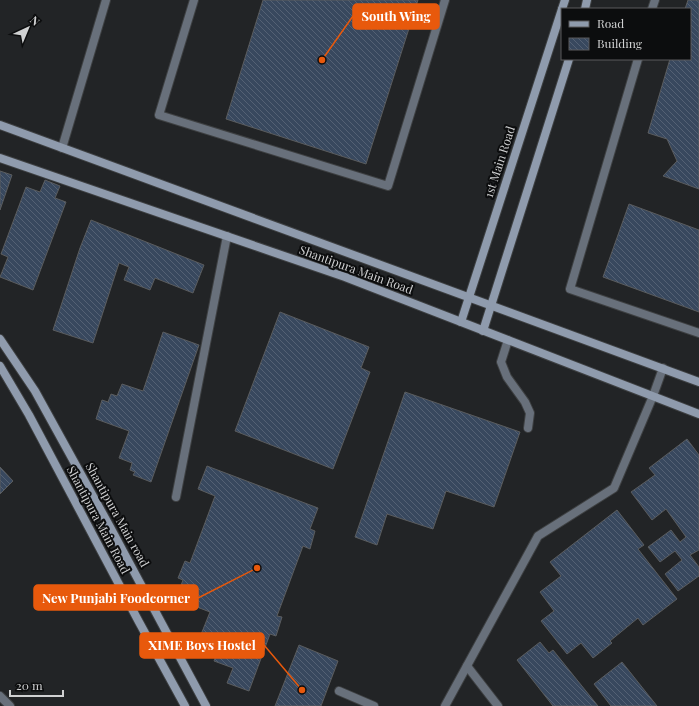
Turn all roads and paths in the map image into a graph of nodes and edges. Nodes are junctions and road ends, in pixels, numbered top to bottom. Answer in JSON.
{"nodes":[{"id":1,"x":106,"y":0,"type":"edge"},
{"id":2,"x":194,"y":0,"type":"edge"},
{"id":3,"x":445,"y":0,"type":"edge"},
{"id":4,"x":561,"y":12,"type":"edge"},
{"id":5,"x":570,"y":60,"type":"edge"},
{"id":6,"x":638,"y":60,"type":"edge"},
{"id":7,"x":0,"y":125,"type":"edge"},
{"id":8,"x":62,"y":148,"type":"junction"},
{"id":9,"x":0,"y":158,"type":"edge"},
{"id":10,"x":227,"y":236,"type":"junction"},
{"id":11,"x":469,"y":298,"type":"junction"},
{"id":12,"x":491,"y":306,"type":"junction"},
{"id":13,"x":461,"y":322,"type":"junction"},
{"id":14,"x":483,"y":331,"type":"junction"},
{"id":15,"x":699,"y":333,"type":"edge"},
{"id":16,"x":0,"y":340,"type":"edge"},
{"id":17,"x":508,"y":340,"type":"junction"},
{"id":18,"x":0,"y":366,"type":"edge"},
{"id":19,"x":663,"y":368,"type":"junction"},
{"id":20,"x":699,"y":382,"type":"edge"},
{"id":21,"x":653,"y":396,"type":"junction"},
{"id":22,"x":699,"y":414,"type":"edge"},
{"id":23,"x":528,"y":428,"type":"dead end"},
{"id":24,"x":176,"y":497,"type":"dead end"},
{"id":25,"x":467,"y":666,"type":"junction"},
{"id":26,"x":340,"y":691,"type":"dead end"},
{"id":27,"x":0,"y":696,"type":"edge"},
{"id":28,"x":10,"y":706,"type":"edge"},
{"id":29,"x":185,"y":706,"type":"edge"},
{"id":30,"x":206,"y":706,"type":"edge"},
{"id":31,"x":374,"y":706,"type":"edge"},
{"id":32,"x":445,"y":706,"type":"edge"},
{"id":33,"x":498,"y":706,"type":"edge"}],
"edges":[{"from":1,"to":8,"type":"lane"},
{"from":2,"to":3,"type":"lane"},
{"from":4,"to":11,"type":"street","name":"1st Main Road"},
{"from":5,"to":12,"type":"street"},
{"from":6,"to":15,"type":"lane"},
{"from":7,"to":8,"type":"street"},
{"from":8,"to":11,"type":"street"},
{"from":9,"to":10,"type":"street","name":"Shantipura Main Road"},
{"from":10,"to":13,"type":"street","name":"Shantipura Main Road"},
{"from":10,"to":24,"type":"lane"},
{"from":11,"to":12,"type":"street"},
{"from":11,"to":13,"type":"street","name":"1st Main Road"},
{"from":12,"to":14,"type":"street"},
{"from":12,"to":19,"type":"street"},
{"from":13,"to":14,"type":"street","name":"Shantipura Main Road"},
{"from":14,"to":17,"type":"street","name":"Shantipura Main Road"},
{"from":16,"to":30,"type":"street","name":"Shantipura Main road"},
{"from":17,"to":21,"type":"street","name":"Shantipura Main Road"},
{"from":17,"to":23,"type":"lane"},
{"from":18,"to":29,"type":"street","name":"Shantipura Main Road"},
{"from":19,"to":20,"type":"street"},
{"from":19,"to":21,"type":"lane"},
{"from":21,"to":22,"type":"street","name":"Shantipura Main Road"},
{"from":21,"to":25,"type":"lane"},
{"from":25,"to":32,"type":"lane"},
{"from":25,"to":33,"type":"lane"},
{"from":26,"to":31,"type":"lane"},
{"from":27,"to":28,"type":"lane"}]}
